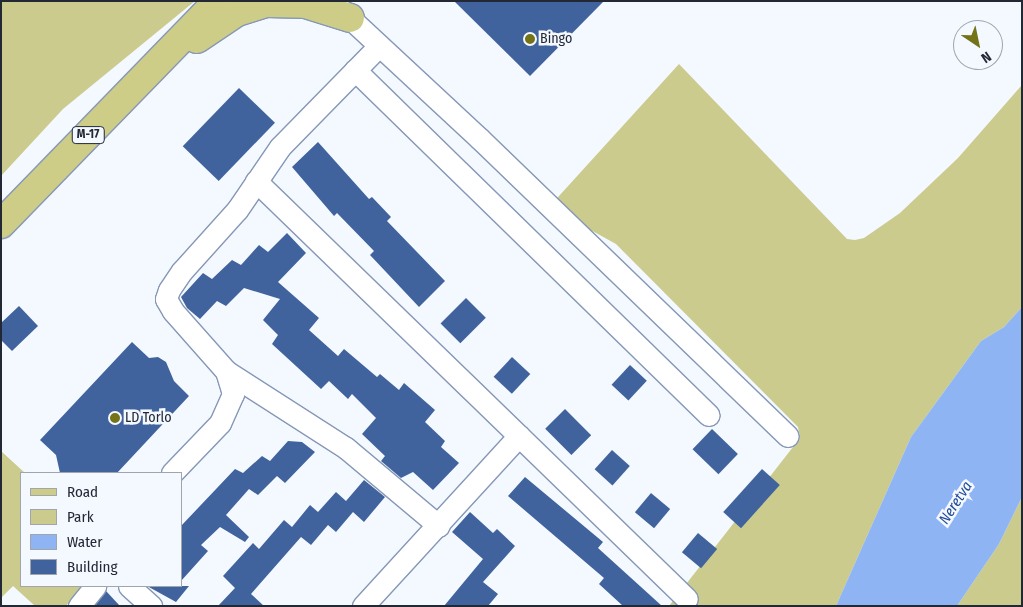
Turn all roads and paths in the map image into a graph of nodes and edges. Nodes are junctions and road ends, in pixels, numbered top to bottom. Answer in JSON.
{"nodes":[{"id":1,"x":218,"y":1,"type":"edge"},
{"id":2,"x":341,"y":7,"type":"edge"},
{"id":3,"x":379,"y":46,"type":"junction"},
{"id":4,"x":160,"y":61,"type":"junction"},
{"id":5,"x":355,"y":70,"type":"junction"},
{"id":6,"x":256,"y":181,"type":"junction"},
{"id":7,"x":1,"y":224,"type":"edge"},
{"id":8,"x":226,"y":371,"type":"junction"},
{"id":9,"x":708,"y":416,"type":"dead end"},
{"id":10,"x":519,"y":436,"type":"junction"},
{"id":11,"x":788,"y":436,"type":"dead end"},
{"id":12,"x":173,"y":472,"type":"edge"},
{"id":13,"x":439,"y":526,"type":"junction"},
{"id":14,"x":94,"y":587,"type":"edge"},
{"id":15,"x":130,"y":587,"type":"edge"},
{"id":16,"x":687,"y":599,"type":"dead end"},
{"id":17,"x":79,"y":606,"type":"edge"},
{"id":18,"x":150,"y":606,"type":"edge"},
{"id":19,"x":363,"y":606,"type":"edge"}],
"edges":[{"from":1,"to":4,"type":"main road","number":"M-17"},
{"from":2,"to":3,"type":"street"},
{"from":2,"to":4,"type":"main road"},
{"from":3,"to":5,"type":"street"},
{"from":3,"to":11,"type":"street"},
{"from":4,"to":7,"type":"main road","number":"M-17"},
{"from":5,"to":6,"type":"street"},
{"from":5,"to":9,"type":"street"},
{"from":6,"to":8,"type":"street"},
{"from":6,"to":10,"type":"street"},
{"from":8,"to":12,"type":"street"},
{"from":8,"to":13,"type":"street"},
{"from":10,"to":13,"type":"street"},
{"from":10,"to":16,"type":"street"},
{"from":13,"to":19,"type":"street"},
{"from":14,"to":17,"type":"street"},
{"from":15,"to":18,"type":"street"}]}
